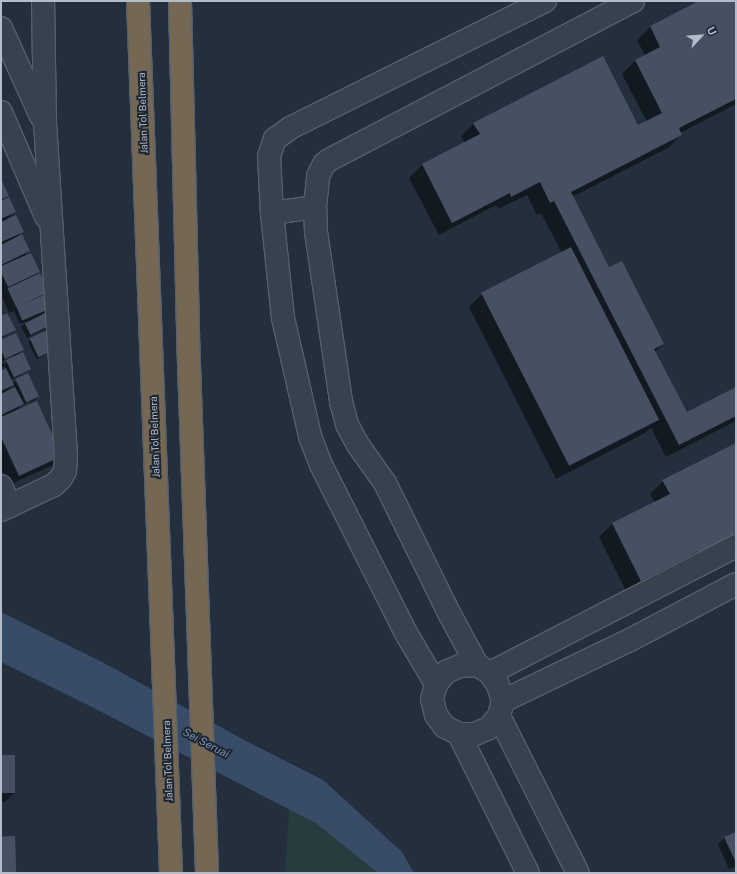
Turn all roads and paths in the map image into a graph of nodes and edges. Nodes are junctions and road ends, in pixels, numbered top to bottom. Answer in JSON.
{"nodes":[{"id":1,"x":43,"y":1,"type":"edge"},
{"id":2,"x":138,"y":1,"type":"edge"},
{"id":3,"x":180,"y":1,"type":"edge"},
{"id":4,"x":545,"y":1,"type":"edge"},
{"id":5,"x":632,"y":1,"type":"edge"},
{"id":6,"x":1,"y":28,"type":"edge"},
{"id":7,"x":1,"y":112,"type":"edge"},
{"id":8,"x":45,"y":125,"type":"junction"},
{"id":9,"x":315,"y":207,"type":"junction"},
{"id":10,"x":272,"y":213,"type":"junction"},
{"id":11,"x":53,"y":233,"type":"junction"},
{"id":12,"x":1,"y":486,"type":"edge"},
{"id":13,"x":5,"y":508,"type":"edge"},
{"id":14,"x":736,"y":546,"type":"edge"},
{"id":15,"x":736,"y":584,"type":"edge"},
{"id":16,"x":483,"y":669,"type":"junction"},
{"id":17,"x":436,"y":684,"type":"junction"},
{"id":18,"x":501,"y":708,"type":"junction"},
{"id":19,"x":459,"y":734,"type":"junction"},
{"id":20,"x":171,"y":873,"type":"edge"},
{"id":21,"x":207,"y":873,"type":"edge"},
{"id":22,"x":528,"y":873,"type":"edge"},
{"id":23,"x":578,"y":873,"type":"edge"}],
"edges":[{"from":1,"to":8,"type":"street"},
{"from":2,"to":20,"type":"highway","name":"Jalan Tol Belmera"},
{"from":3,"to":21,"type":"highway"},
{"from":4,"to":10,"type":"street"},
{"from":5,"to":9,"type":"street"},
{"from":6,"to":8,"type":"street"},
{"from":7,"to":11,"type":"street"},
{"from":8,"to":11,"type":"street"},
{"from":9,"to":10,"type":"street"},
{"from":9,"to":16,"type":"street"},
{"from":10,"to":17,"type":"street"},
{"from":11,"to":13,"type":"street"},
{"from":12,"to":13,"type":"street"},
{"from":14,"to":16,"type":"street"},
{"from":15,"to":18,"type":"street"},
{"from":16,"to":17,"type":"street"},
{"from":16,"to":18,"type":"street"},
{"from":17,"to":19,"type":"street"},
{"from":18,"to":19,"type":"street"},
{"from":18,"to":23,"type":"street"},
{"from":19,"to":22,"type":"street"}]}
